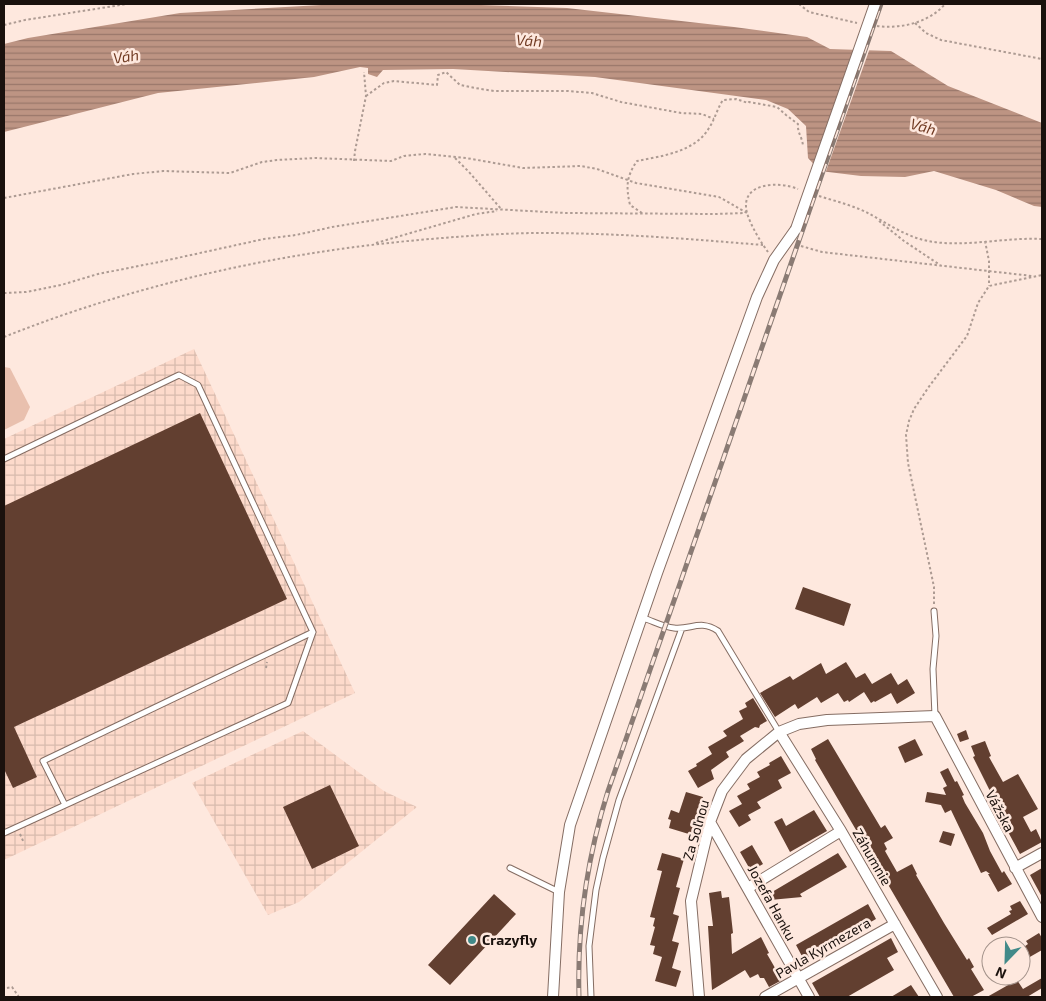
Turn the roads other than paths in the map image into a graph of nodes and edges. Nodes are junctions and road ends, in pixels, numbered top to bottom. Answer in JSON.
{"nodes":[{"id":1,"x":875,"y":4,"type":"edge"},
{"id":2,"x":4,"y":459,"type":"edge"},
{"id":3,"x":934,"y":611,"type":"road end"},
{"id":4,"x":642,"y":618,"type":"junction"},
{"id":5,"x":682,"y":628,"type":"junction"},
{"id":6,"x":313,"y":632,"type":"junction"},
{"id":7,"x":935,"y":716,"type":"junction"},
{"id":8,"x":780,"y":732,"type":"junction"},
{"id":9,"x":65,"y":805,"type":"junction"},
{"id":10,"x":710,"y":822,"type":"junction"},
{"id":11,"x":841,"y":831,"type":"junction"},
{"id":12,"x":4,"y":833,"type":"edge"},
{"id":13,"x":1042,"y":853,"type":"edge"},
{"id":14,"x":510,"y":868,"type":"dead end"},
{"id":15,"x":1015,"y":868,"type":"junction"},
{"id":16,"x":748,"y":888,"type":"junction"},
{"id":17,"x":559,"y":892,"type":"junction"},
{"id":18,"x":1042,"y":917,"type":"edge"},
{"id":19,"x":895,"y":924,"type":"junction"},
{"id":20,"x":798,"y":978,"type":"junction"},
{"id":21,"x":553,"y":997,"type":"edge"},
{"id":22,"x":591,"y":997,"type":"edge"},
{"id":23,"x":699,"y":997,"type":"edge"},
{"id":24,"x":765,"y":997,"type":"edge"},
{"id":25,"x":809,"y":997,"type":"edge"},
{"id":26,"x":937,"y":997,"type":"edge"}],
"edges":[{"from":1,"to":4,"type":"street","bridge":true},
{"from":2,"to":6,"type":"lane"},
{"from":3,"to":7,"type":"lane"},
{"from":4,"to":5,"type":"lane"},
{"from":4,"to":17,"type":"street"},
{"from":5,"to":8,"type":"lane"},
{"from":5,"to":22,"type":"lane"},
{"from":6,"to":9,"type":"lane"},
{"from":6,"to":9,"type":"lane"},
{"from":7,"to":8,"type":"street","name":"Za Soľnou"},
{"from":7,"to":15,"type":"street","name":"Vážska"},
{"from":8,"to":10,"type":"street","name":"Za Soľnou"},
{"from":8,"to":11,"type":"street","name":"Záhumnie"},
{"from":9,"to":12,"type":"lane"},
{"from":10,"to":16,"type":"street","name":"Jozefa Hanku"},
{"from":10,"to":23,"type":"street","name":"Za Soľnou"},
{"from":11,"to":16,"type":"street"},
{"from":11,"to":19,"type":"street","name":"Záhumnie"},
{"from":13,"to":15,"type":"street"},
{"from":14,"to":17,"type":"lane"},
{"from":15,"to":18,"type":"street","name":"Vážska"},
{"from":16,"to":20,"type":"street","name":"Jozefa Hanku"},
{"from":17,"to":21,"type":"street"},
{"from":19,"to":20,"type":"street","name":"Pavla Kyrmezera"},
{"from":19,"to":26,"type":"street","name":"Záhumnie"},
{"from":20,"to":24,"type":"street","name":"Pavla Kyrmezera"},
{"from":20,"to":25,"type":"street","name":"Jozefa Hanku"}]}
